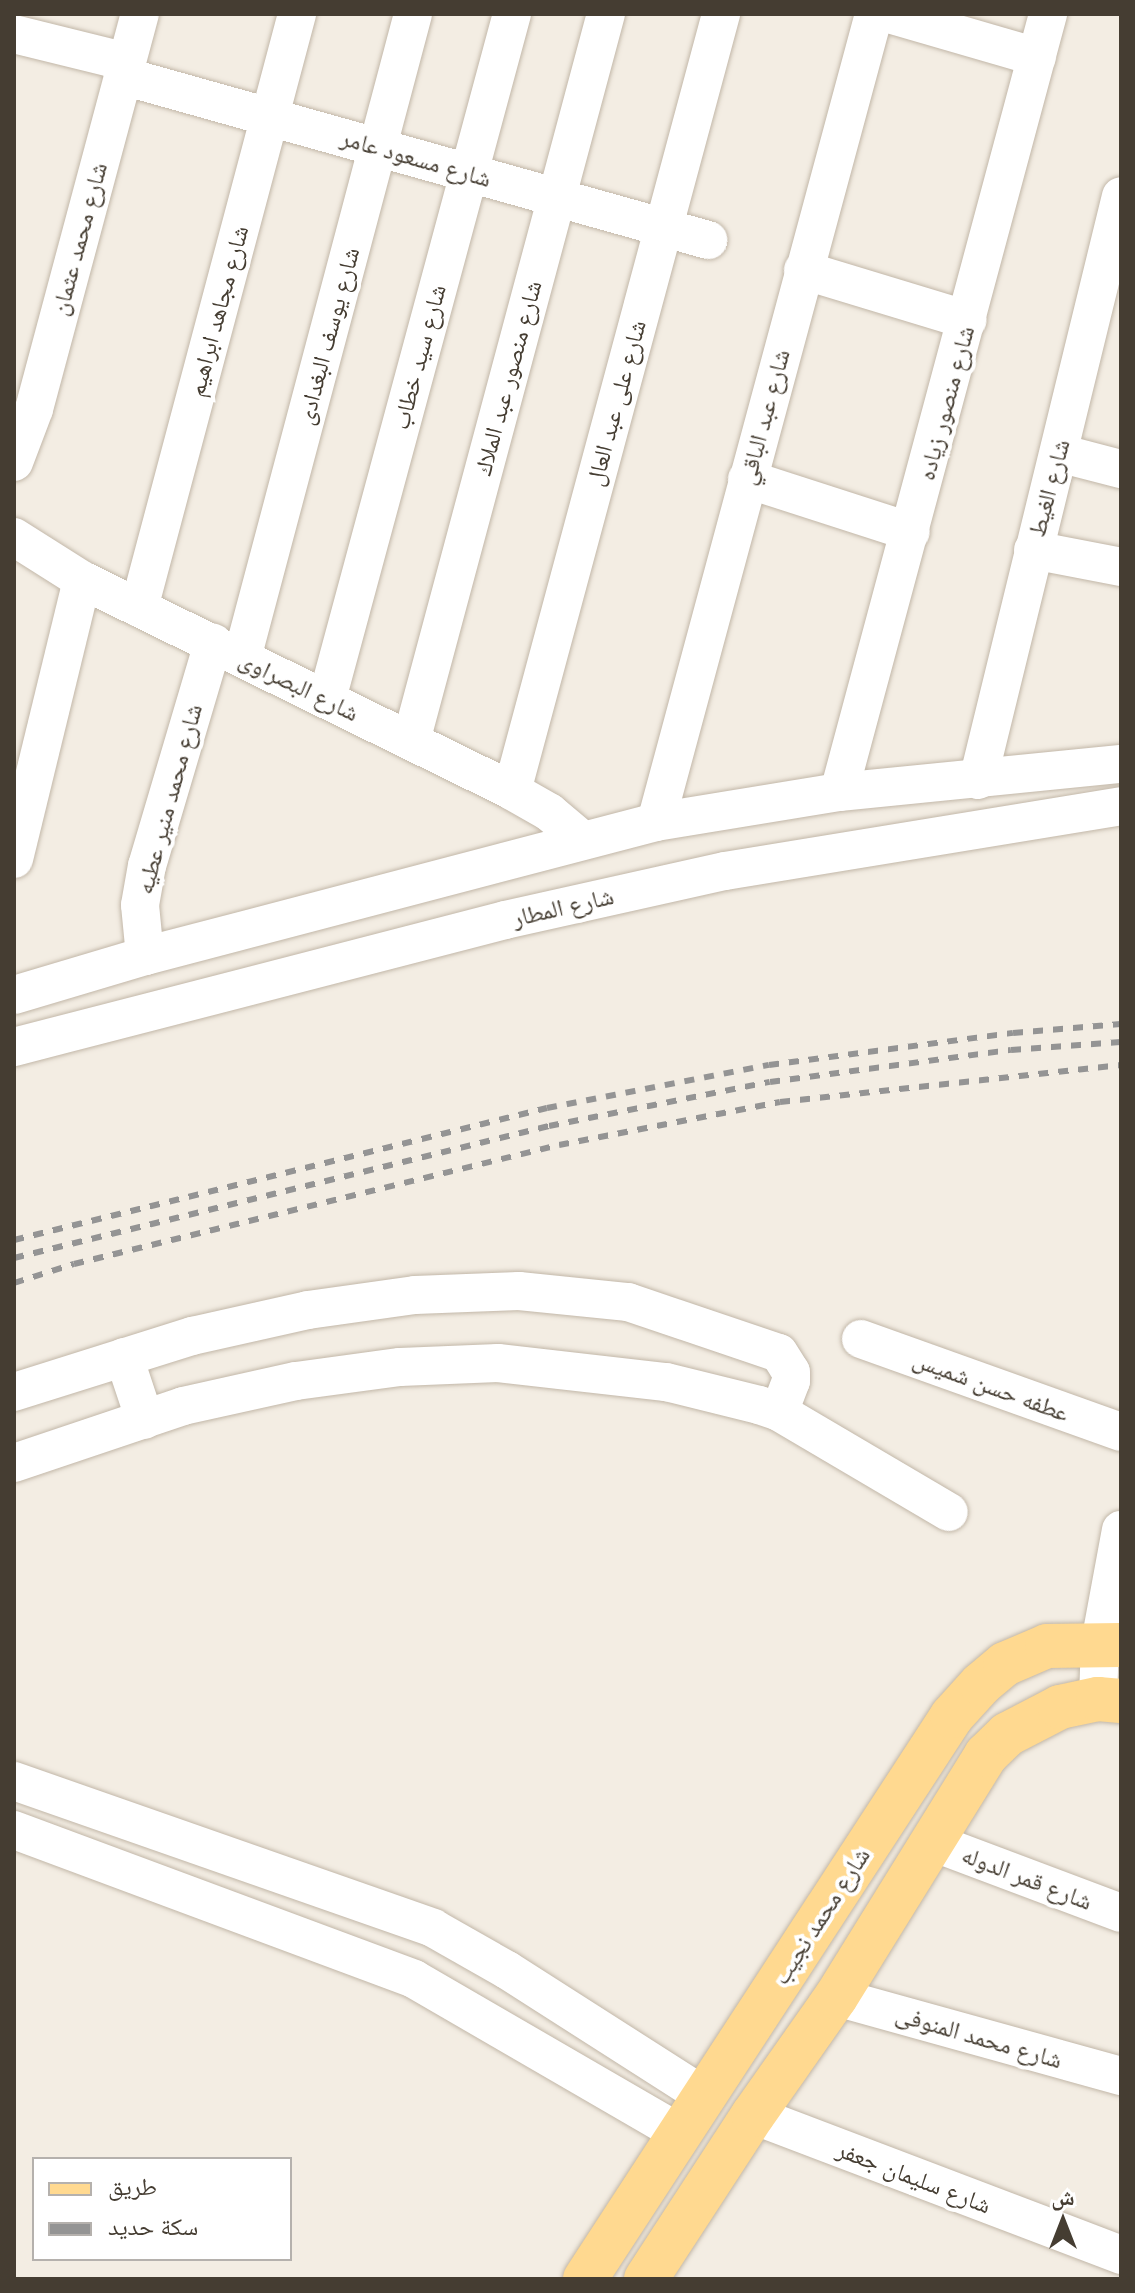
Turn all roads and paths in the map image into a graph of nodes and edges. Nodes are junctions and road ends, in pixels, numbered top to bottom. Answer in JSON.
{"nodes":[{"id":1,"x":140,"y":14,"type":"edge"},
{"id":2,"x":297,"y":14,"type":"edge"},
{"id":3,"x":413,"y":14,"type":"edge"},
{"id":4,"x":512,"y":14,"type":"edge"},
{"id":5,"x":606,"y":14,"type":"edge"},
{"id":6,"x":721,"y":14,"type":"edge"},
{"id":7,"x":874,"y":14,"type":"edge"},
{"id":8,"x":889,"y":14,"type":"edge"},
{"id":9,"x":1048,"y":14,"type":"edge"},
{"id":10,"x":14,"y":34,"type":"edge"},
{"id":11,"x":1037,"y":57,"type":"junction"},
{"id":12,"x":125,"y":69,"type":"junction"},
{"id":13,"x":270,"y":117,"type":"junction"},
{"id":14,"x":378,"y":147,"type":"junction"},
{"id":15,"x":469,"y":173,"type":"junction"},
{"id":16,"x":1121,"y":196,"type":"edge"},
{"id":17,"x":557,"y":197,"type":"junction"},
{"id":18,"x":663,"y":228,"type":"junction"},
{"id":19,"x":708,"y":240,"type":"dead end"},
{"id":20,"x":803,"y":270,"type":"junction"},
{"id":21,"x":1108,"y":305,"type":"edge"},
{"id":22,"x":968,"y":320,"type":"junction"},
{"id":23,"x":1059,"y":453,"type":"junction"},
{"id":24,"x":14,"y":462,"type":"edge"},
{"id":25,"x":1121,"y":469,"type":"edge"},
{"id":26,"x":747,"y":479,"type":"junction"},
{"id":27,"x":911,"y":532,"type":"junction"},
{"id":28,"x":14,"y":537,"type":"edge"},
{"id":29,"x":1033,"y":550,"type":"junction"},
{"id":30,"x":1121,"y":567,"type":"edge"},
{"id":31,"x":82,"y":580,"type":"junction"},
{"id":32,"x":139,"y":608,"type":"junction"},
{"id":33,"x":228,"y":651,"type":"junction"},
{"id":34,"x":327,"y":699,"type":"junction"},
{"id":35,"x":411,"y":741,"type":"junction"},
{"id":36,"x":1121,"y":764,"type":"edge"},
{"id":37,"x":978,"y":780,"type":"junction"},
{"id":38,"x":512,"y":791,"type":"junction"},
{"id":39,"x":839,"y":792,"type":"junction"},
{"id":40,"x":1121,"y":806,"type":"edge"},
{"id":41,"x":656,"y":822,"type":"junction"},
{"id":42,"x":581,"y":839,"type":"junction"},
{"id":43,"x":14,"y":859,"type":"edge"},
{"id":44,"x":487,"y":865,"type":"junction"},
{"id":45,"x":505,"y":920,"type":"junction"},
{"id":46,"x":145,"y":956,"type":"junction"},
{"id":47,"x":14,"y":995,"type":"edge"},
{"id":48,"x":14,"y":1047,"type":"edge"},
{"id":49,"x":861,"y":1339,"type":"dead end"},
{"id":50,"x":124,"y":1357,"type":"junction"},
{"id":51,"x":14,"y":1392,"type":"edge"},
{"id":52,"x":779,"y":1412,"type":"junction"},
{"id":53,"x":145,"y":1420,"type":"junction"},
{"id":54,"x":1121,"y":1432,"type":"edge"},
{"id":55,"x":14,"y":1463,"type":"edge"},
{"id":56,"x":949,"y":1512,"type":"dead end"},
{"id":57,"x":1121,"y":1530,"type":"edge"},
{"id":58,"x":1111,"y":1631,"type":"edge"},
{"id":59,"x":1110,"y":1700,"type":"edge"},
{"id":60,"x":14,"y":1781,"type":"edge"},
{"id":61,"x":90,"y":1807,"type":"junction"},
{"id":62,"x":14,"y":1830,"type":"edge"},
{"id":63,"x":932,"y":1842,"type":"junction"},
{"id":64,"x":73,"y":1851,"type":"junction"},
{"id":65,"x":373,"y":1905,"type":"junction"},
{"id":66,"x":1121,"y":1913,"type":"edge"},
{"id":67,"x":353,"y":1957,"type":"junction"},
{"id":68,"x":836,"y":1997,"type":"junction"},
{"id":69,"x":591,"y":2024,"type":"junction"},
{"id":70,"x":566,"y":2067,"type":"junction"},
{"id":71,"x":1121,"y":2076,"type":"edge"},
{"id":72,"x":704,"y":2096,"type":"junction"},
{"id":73,"x":753,"y":2115,"type":"junction"},
{"id":74,"x":680,"y":2133,"type":"junction"},
{"id":75,"x":1121,"y":2255,"type":"edge"},
{"id":76,"x":585,"y":2279,"type":"edge"},
{"id":77,"x":646,"y":2279,"type":"edge"}],
"edges":[{"from":1,"to":12,"type":"street","name":"شارع محمد عثمان"},
{"from":2,"to":13,"type":"street","name":"شارع مجاهد ابراهيم"},
{"from":3,"to":14,"type":"street","name":"شارع يوسف البغدادى"},
{"from":4,"to":15,"type":"street","name":"شارع سيد خطاب"},
{"from":5,"to":17,"type":"street","name":"شارع منصور عبد الملاك"},
{"from":6,"to":18,"type":"street","name":"شارع على عبد العال"},
{"from":7,"to":20,"type":"street","name":"شارع عبد الباقي"},
{"from":8,"to":11,"type":"street"},
{"from":9,"to":11,"type":"street","name":"شارع منصور زياده"},
{"from":10,"to":12,"type":"street","name":"شارع مسعود عامر"},
{"from":11,"to":22,"type":"street","name":"شارع منصور زياده"},
{"from":12,"to":13,"type":"street","name":"شارع مسعود عامر"},
{"from":12,"to":24,"type":"street","name":"شارع محمد عثمان"},
{"from":13,"to":14,"type":"street","name":"شارع مسعود عامر"},
{"from":13,"to":32,"type":"street","name":"شارع مجاهد ابراهيم"},
{"from":14,"to":15,"type":"street","name":"شارع مسعود عامر"},
{"from":14,"to":33,"type":"street","name":"شارع يوسف البغدادى"},
{"from":15,"to":17,"type":"street","name":"شارع مسعود عامر"},
{"from":15,"to":34,"type":"street","name":"شارع سيد خطاب"},
{"from":16,"to":21,"type":"street","name":"شارع الغيط"},
{"from":17,"to":18,"type":"street","name":"شارع مسعود عامر"},
{"from":17,"to":35,"type":"street","name":"شارع منصور عبد الملاك"},
{"from":18,"to":19,"type":"street","name":"شارع مسعود عامر"},
{"from":18,"to":38,"type":"street","name":"شارع على عبد العال"},
{"from":20,"to":22,"type":"street"},
{"from":20,"to":26,"type":"street","name":"شارع عبد الباقي"},
{"from":21,"to":23,"type":"street","name":"شارع الغيط"},
{"from":22,"to":27,"type":"street","name":"شارع منصور زياده"},
{"from":23,"to":25,"type":"street"},
{"from":23,"to":29,"type":"street","name":"شارع الغيط"},
{"from":26,"to":27,"type":"street"},
{"from":26,"to":41,"type":"street","name":"شارع عبد الباقي"},
{"from":27,"to":39,"type":"street","name":"شارع منصور زياده"},
{"from":28,"to":31,"type":"street","name":"شارع البصراوى"},
{"from":29,"to":30,"type":"street"},
{"from":29,"to":37,"type":"street","name":"شارع الغيط"},
{"from":31,"to":32,"type":"street","name":"شارع البصراوى"},
{"from":31,"to":43,"type":"street"},
{"from":32,"to":33,"type":"street","name":"شارع البصراوى"},
{"from":33,"to":34,"type":"street","name":"شارع البصراوى"},
{"from":33,"to":46,"type":"street","name":"شارع محمد منير عطيه"},
{"from":34,"to":35,"type":"street","name":"شارع البصراوى"},
{"from":35,"to":38,"type":"street","name":"شارع البصراوى"},
{"from":36,"to":37,"type":"street"},
{"from":37,"to":39,"type":"street"},
{"from":38,"to":42,"type":"street","name":"شارع البصراوى"},
{"from":39,"to":41,"type":"street"},
{"from":40,"to":45,"type":"street","name":"شارع المطار"},
{"from":41,"to":42,"type":"street"},
{"from":42,"to":44,"type":"street"},
{"from":44,"to":45,"type":"street"},
{"from":44,"to":46,"type":"street"},
{"from":45,"to":48,"type":"street","name":"شارع المطار"},
{"from":46,"to":47,"type":"street"},
{"from":49,"to":54,"type":"street","name":"عطفه حسن شميس"},
{"from":50,"to":51,"type":"street"},
{"from":50,"to":52,"type":"street"},
{"from":50,"to":53,"type":"street"},
{"from":52,"to":53,"type":"street"},
{"from":52,"to":56,"type":"street"},
{"from":53,"to":55,"type":"street"},
{"from":57,"to":58,"type":"street"},
{"from":58,"to":59,"type":"street"},
{"from":58,"to":72,"type":"main road","name":"شارع محمد نجيب"},
{"from":59,"to":63,"type":"main road"},
{"from":60,"to":61,"type":"street"},
{"from":61,"to":64,"type":"street"},
{"from":61,"to":65,"type":"street"},
{"from":62,"to":64,"type":"street"},
{"from":63,"to":66,"type":"street","name":"شارع قمر الدوله"},
{"from":63,"to":68,"type":"main road"},
{"from":64,"to":67,"type":"street"},
{"from":65,"to":67,"type":"street"},
{"from":65,"to":69,"type":"street"},
{"from":67,"to":70,"type":"street"},
{"from":68,"to":71,"type":"street","name":"شارع محمد المنوفى"},
{"from":68,"to":73,"type":"main road"},
{"from":69,"to":70,"type":"street"},
{"from":69,"to":72,"type":"street"},
{"from":70,"to":74,"type":"street"},
{"from":72,"to":74,"type":"main road","name":"شارع محمد نجيب"},
{"from":73,"to":75,"type":"street","name":"شارع سليمان جعفر"},
{"from":73,"to":77,"type":"main road"},
{"from":74,"to":76,"type":"main road","name":"شارع محمد نجيب"}]}
